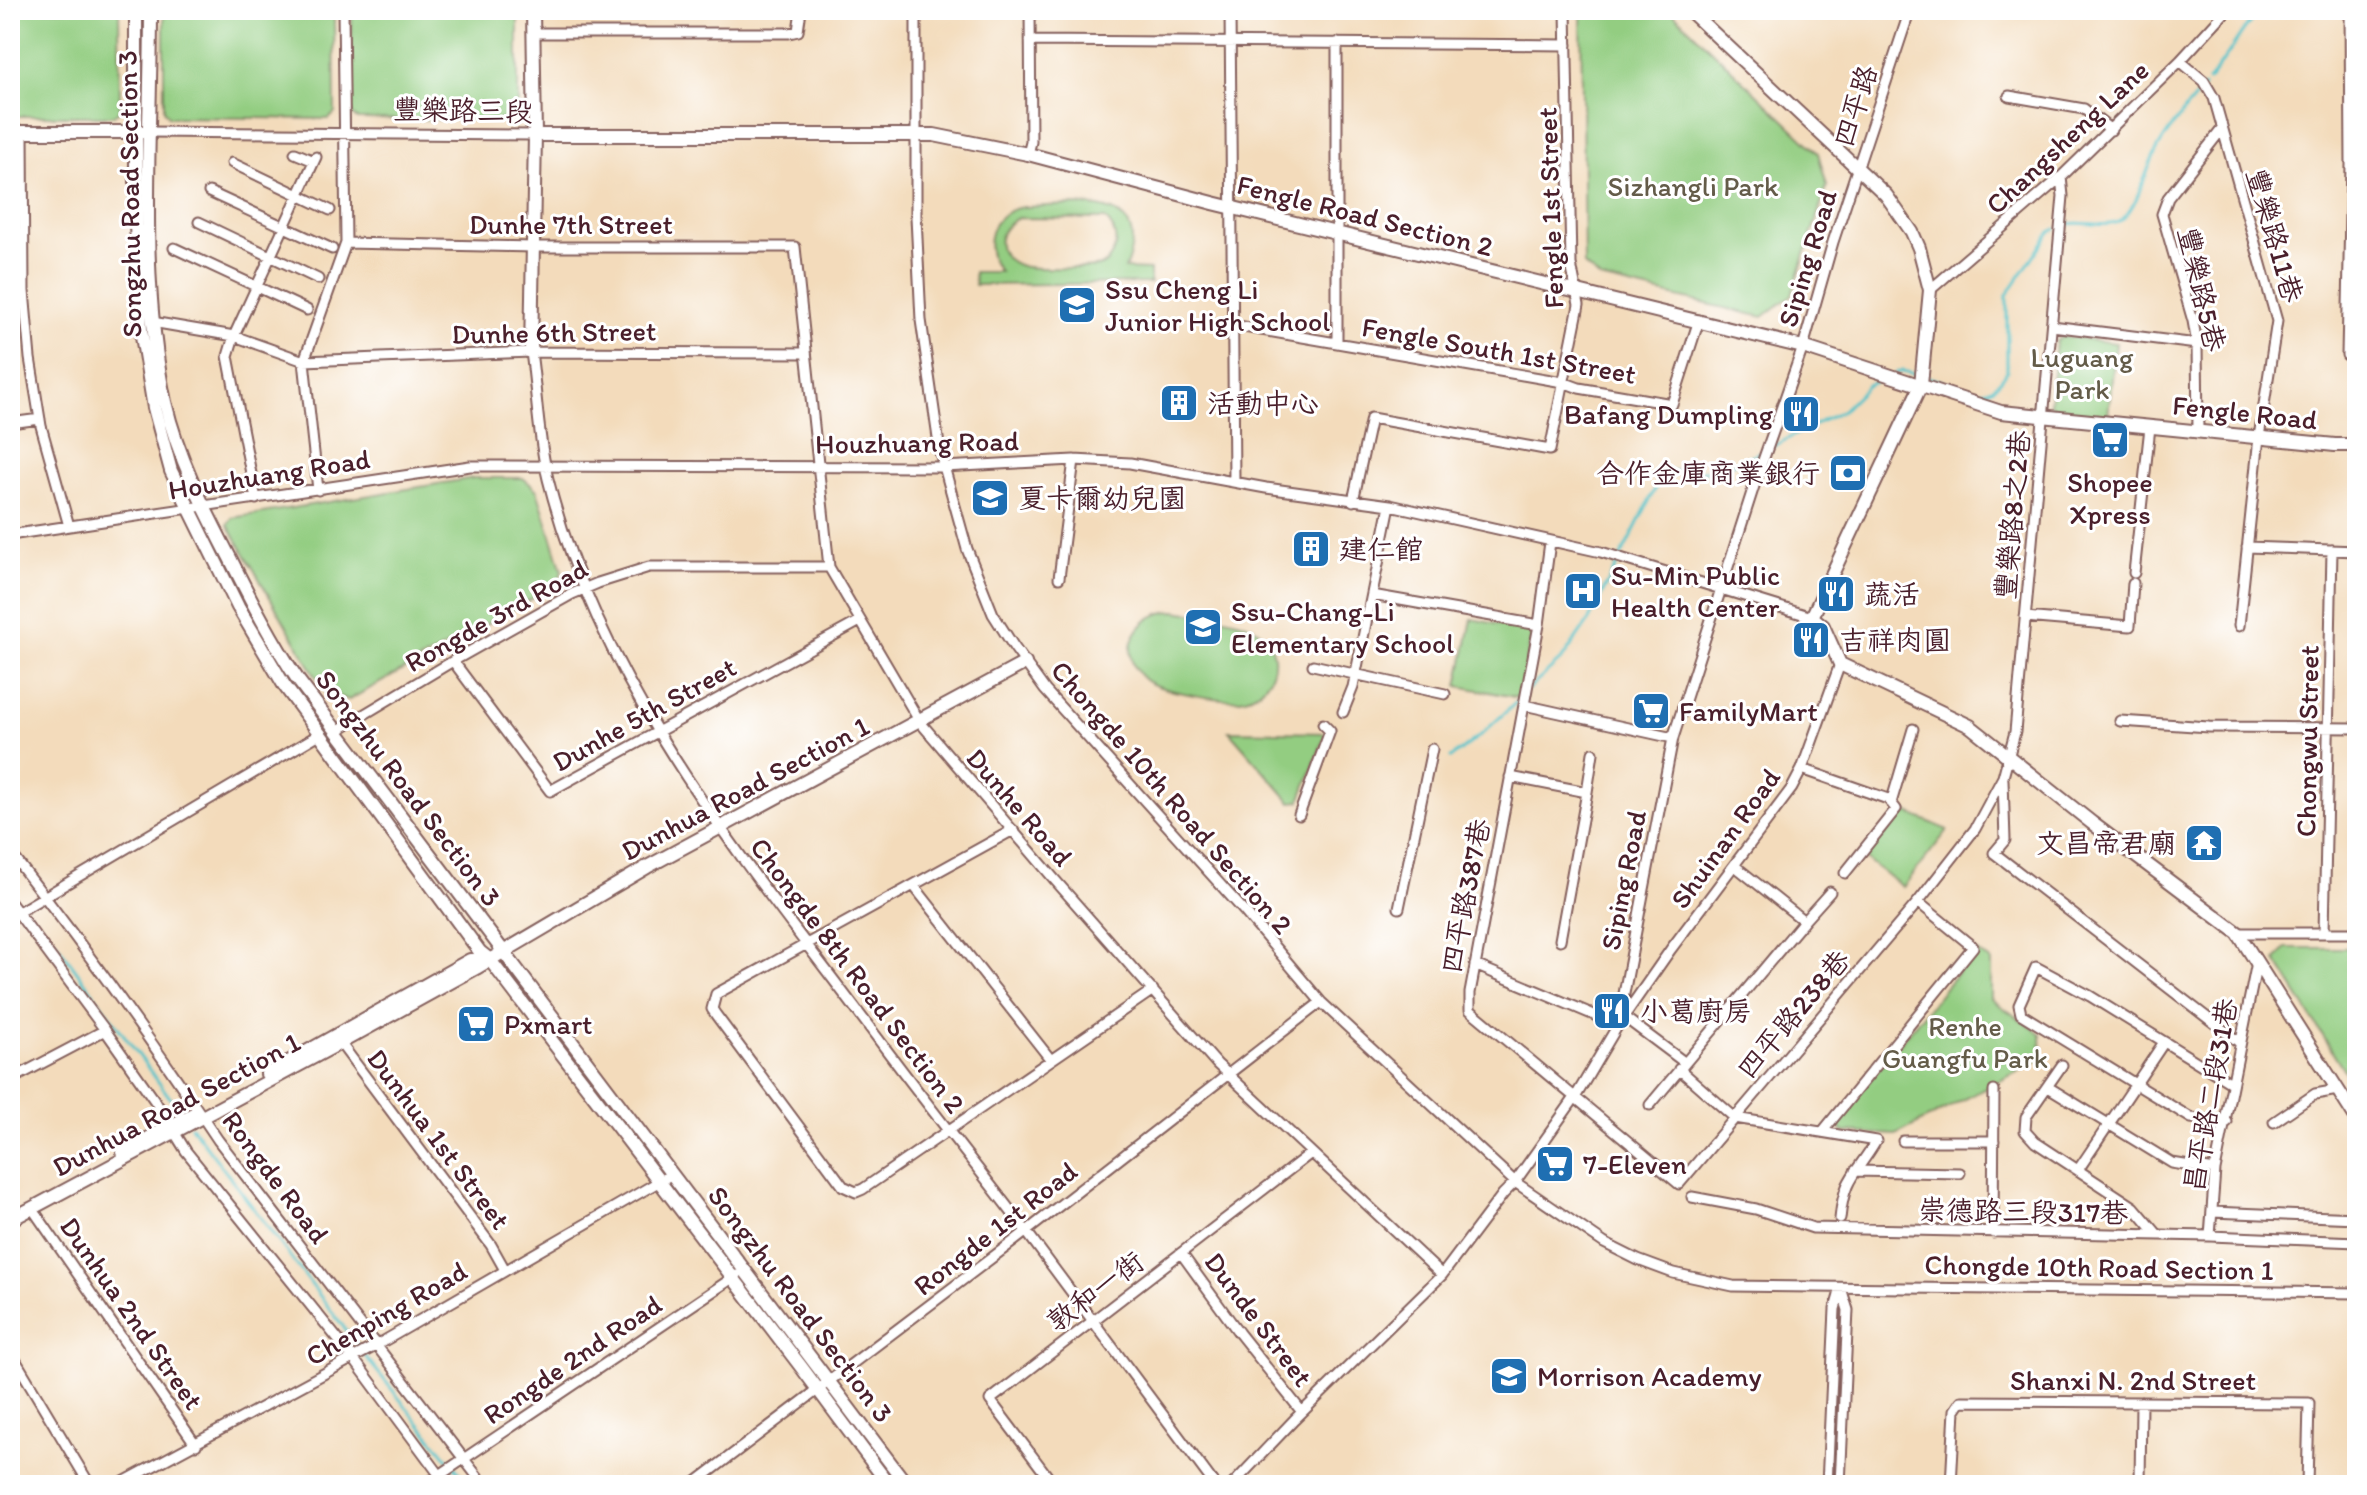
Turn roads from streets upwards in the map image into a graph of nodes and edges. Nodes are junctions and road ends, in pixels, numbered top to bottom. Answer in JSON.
{"nodes":[{"id":1,"x":136,"y":10,"type":"edge"},
{"id":2,"x":151,"y":10,"type":"edge"},
{"id":3,"x":343,"y":10,"type":"edge"},
{"id":4,"x":533,"y":10,"type":"edge"},
{"id":5,"x":801,"y":10,"type":"edge"},
{"id":6,"x":916,"y":10,"type":"edge"},
{"id":7,"x":1030,"y":10,"type":"edge"},
{"id":8,"x":1230,"y":10,"type":"edge"},
{"id":9,"x":1566,"y":10,"type":"edge"},
{"id":10,"x":1689,"y":10,"type":"edge"},
{"id":11,"x":1910,"y":10,"type":"edge"},
{"id":12,"x":2350,"y":10,"type":"edge"},
{"id":13,"x":2223,"y":11,"type":"edge"},
{"id":14,"x":534,"y":33,"type":"junction"},
{"id":15,"x":1030,"y":41,"type":"junction"},
{"id":16,"x":1230,"y":43,"type":"junction"},
{"id":17,"x":1337,"y":43,"type":"junction"},
{"id":18,"x":1567,"y":45,"type":"junction"},
{"id":19,"x":2180,"y":61,"type":"junction"},
{"id":20,"x":2009,"y":96,"type":"dead end"},
{"id":21,"x":2222,"y":129,"type":"junction"},
{"id":22,"x":2111,"y":130,"type":"junction"},
{"id":23,"x":17,"y":132,"type":"edge"},
{"id":24,"x":136,"y":132,"type":"junction"},
{"id":25,"x":150,"y":132,"type":"junction"},
{"id":26,"x":343,"y":133,"type":"junction"},
{"id":27,"x":535,"y":135,"type":"junction"},
{"id":28,"x":916,"y":135,"type":"junction"},
{"id":29,"x":295,"y":153,"type":"dead end"},
{"id":30,"x":1028,"y":154,"type":"junction"},
{"id":31,"x":232,"y":163,"type":"dead end"},
{"id":32,"x":2354,"y":165,"type":"edge"},
{"id":33,"x":1857,"y":170,"type":"junction"},
{"id":34,"x":2061,"y":177,"type":"junction"},
{"id":35,"x":209,"y":192,"type":"dead end"},
{"id":36,"x":299,"y":195,"type":"junction"},
{"id":37,"x":1233,"y":207,"type":"junction"},
{"id":38,"x":330,"y":210,"type":"dead end"},
{"id":39,"x":199,"y":222,"type":"dead end"},
{"id":40,"x":284,"y":227,"type":"junction"},
{"id":41,"x":1336,"y":233,"type":"junction"},
{"id":42,"x":346,"y":243,"type":"junction"},
{"id":43,"x":534,"y":247,"type":"junction"},
{"id":44,"x":795,"y":247,"type":"joint"},
{"id":45,"x":174,"y":248,"type":"dead end"},
{"id":46,"x":332,"y":249,"type":"dead end"},
{"id":47,"x":271,"y":257,"type":"junction"},
{"id":48,"x":318,"y":279,"type":"dead end"},
{"id":49,"x":257,"y":287,"type":"junction"},
{"id":50,"x":1574,"y":290,"type":"junction"},
{"id":51,"x":1930,"y":290,"type":"junction"},
{"id":52,"x":307,"y":310,"type":"dead end"},
{"id":53,"x":1699,"y":320,"type":"junction"},
{"id":54,"x":152,"y":322,"type":"junction"},
{"id":55,"x":1232,"y":325,"type":"junction"},
{"id":56,"x":2052,"y":326,"type":"junction"},
{"id":57,"x":234,"y":336,"type":"junction"},
{"id":58,"x":1337,"y":343,"type":"junction"},
{"id":59,"x":2197,"y":344,"type":"junction"},
{"id":60,"x":1803,"y":347,"type":"junction"},
{"id":61,"x":531,"y":352,"type":"junction"},
{"id":62,"x":805,"y":353,"type":"junction"},
{"id":63,"x":2352,"y":356,"type":"edge"},
{"id":64,"x":304,"y":361,"type":"junction"},
{"id":65,"x":1563,"y":382,"type":"junction"},
{"id":66,"x":1921,"y":385,"type":"junction"},
{"id":67,"x":2044,"y":417,"type":"junction"},
{"id":68,"x":40,"y":419,"type":"junction"},
{"id":69,"x":10,"y":423,"type":"edge"},
{"id":70,"x":2150,"y":427,"type":"junction"},
{"id":71,"x":2198,"y":431,"type":"junction"},
{"id":72,"x":2259,"y":437,"type":"junction"},
{"id":73,"x":2357,"y":445,"type":"edge"},
{"id":74,"x":1074,"y":460,"type":"junction"},
{"id":75,"x":546,"y":465,"type":"junction"},
{"id":76,"x":817,"y":467,"type":"junction"},
{"id":77,"x":944,"y":467,"type":"junction"},
{"id":78,"x":1234,"y":481,"type":"junction"},
{"id":79,"x":318,"y":490,"type":"junction"},
{"id":80,"x":256,"y":499,"type":"junction"},
{"id":81,"x":1353,"y":501,"type":"junction"},
{"id":82,"x":1390,"y":505,"type":"junction"},
{"id":83,"x":204,"y":507,"type":"junction"},
{"id":84,"x":189,"y":510,"type":"junction"},
{"id":85,"x":69,"y":526,"type":"junction"},
{"id":86,"x":10,"y":535,"type":"edge"},
{"id":87,"x":1550,"y":542,"type":"junction"},
{"id":88,"x":2247,"y":547,"type":"junction"},
{"id":89,"x":2332,"y":550,"type":"junction"},
{"id":90,"x":2357,"y":551,"type":"edge"},
{"id":91,"x":829,"y":567,"type":"junction"},
{"id":92,"x":1059,"y":578,"type":"dead end"},
{"id":93,"x":585,"y":587,"type":"junction"},
{"id":94,"x":1720,"y":590,"type":"junction"},
{"id":95,"x":1372,"y":595,"type":"junction"},
{"id":96,"x":1812,"y":617,"type":"junction"},
{"id":97,"x":2025,"y":617,"type":"junction"},
{"id":98,"x":860,"y":621,"type":"junction"},
{"id":99,"x":1539,"y":625,"type":"junction"},
{"id":100,"x":2239,"y":626,"type":"dead end"},
{"id":101,"x":453,"y":661,"type":"junction"},
{"id":102,"x":1025,"y":663,"type":"junction"},
{"id":103,"x":1840,"y":664,"type":"junction"},
{"id":104,"x":1313,"y":665,"type":"dead end"},
{"id":105,"x":1356,"y":674,"type":"junction"},
{"id":106,"x":1445,"y":694,"type":"dead end"},
{"id":107,"x":1524,"y":705,"type":"junction"},
{"id":108,"x":1343,"y":712,"type":"dead end"},
{"id":109,"x":2120,"y":721,"type":"dead end"},
{"id":110,"x":920,"y":722,"type":"junction"},
{"id":111,"x":1323,"y":724,"type":"dead end"},
{"id":112,"x":2357,"y":728,"type":"edge"},
{"id":113,"x":1913,"y":729,"type":"dead end"},
{"id":114,"x":2330,"y":729,"type":"junction"},
{"id":115,"x":338,"y":730,"type":"junction"},
{"id":116,"x":659,"y":733,"type":"junction"},
{"id":117,"x":318,"y":735,"type":"junction"},
{"id":118,"x":1673,"y":738,"type":"junction"},
{"id":119,"x":1432,"y":749,"type":"dead end"},
{"id":120,"x":1593,"y":753,"type":"dead end"},
{"id":121,"x":2009,"y":756,"type":"junction"},
{"id":122,"x":1802,"y":769,"type":"junction"},
{"id":123,"x":1510,"y":777,"type":"junction"},
{"id":124,"x":2003,"y":777,"type":"junction"},
{"id":125,"x":1587,"y":792,"type":"junction"},
{"id":126,"x":1891,"y":803,"type":"junction"},
{"id":127,"x":1299,"y":815,"type":"dead end"},
{"id":128,"x":721,"y":827,"type":"junction"},
{"id":129,"x":1013,"y":830,"type":"junction"},
{"id":130,"x":10,"y":852,"type":"edge"},
{"id":131,"x":1735,"y":866,"type":"junction"},
{"id":132,"x":1845,"y":873,"type":"dead end"},
{"id":133,"x":914,"y":886,"type":"junction"},
{"id":134,"x":1830,"y":892,"type":"dead end"},
{"id":135,"x":45,"y":897,"type":"junction"},
{"id":136,"x":10,"y":902,"type":"edge"},
{"id":137,"x":1918,"y":902,"type":"junction"},
{"id":138,"x":1399,"y":908,"type":"dead end"},
{"id":139,"x":14,"y":915,"type":"edge"},
{"id":140,"x":1804,"y":921,"type":"junction"},
{"id":141,"x":2238,"y":933,"type":"junction"},
{"id":142,"x":2324,"y":933,"type":"junction"},
{"id":143,"x":2357,"y":933,"type":"edge"},
{"id":144,"x":1560,"y":940,"type":"dead end"},
{"id":145,"x":808,"y":945,"type":"junction"},
{"id":146,"x":502,"y":952,"type":"junction"},
{"id":147,"x":490,"y":960,"type":"junction"},
{"id":148,"x":2257,"y":962,"type":"junction"},
{"id":149,"x":1475,"y":965,"type":"junction"},
{"id":150,"x":1153,"y":990,"type":"junction"},
{"id":151,"x":1321,"y":1002,"type":"junction"},
{"id":152,"x":1621,"y":1021,"type":"junction"},
{"id":153,"x":105,"y":1030,"type":"junction"},
{"id":154,"x":338,"y":1039,"type":"junction"},
{"id":155,"x":2164,"y":1042,"type":"junction"},
{"id":156,"x":2240,"y":1043,"type":"junction"},
{"id":157,"x":1051,"y":1060,"type":"junction"},
{"id":158,"x":2062,"y":1065,"type":"dead end"},
{"id":159,"x":1682,"y":1066,"type":"junction"},
{"id":160,"x":1228,"y":1075,"type":"junction"},
{"id":161,"x":10,"y":1080,"type":"edge"},
{"id":162,"x":2231,"y":1083,"type":"junction"},
{"id":163,"x":2135,"y":1084,"type":"junction"},
{"id":164,"x":2048,"y":1087,"type":"junction"},
{"id":165,"x":2338,"y":1090,"type":"junction"},
{"id":166,"x":1994,"y":1091,"type":"dead end"},
{"id":167,"x":1576,"y":1096,"type":"junction"},
{"id":168,"x":1650,"y":1105,"type":"dead end"},
{"id":169,"x":202,"y":1114,"type":"junction"},
{"id":170,"x":1735,"y":1118,"type":"junction"},
{"id":171,"x":2357,"y":1120,"type":"edge"},
{"id":172,"x":2227,"y":1122,"type":"junction"},
{"id":173,"x":2274,"y":1122,"type":"dead end"},
{"id":174,"x":2109,"y":1124,"type":"junction"},
{"id":175,"x":172,"y":1130,"type":"junction"},
{"id":176,"x":947,"y":1131,"type":"junction"},
{"id":177,"x":1823,"y":1131,"type":"junction"},
{"id":178,"x":1903,"y":1141,"type":"dead end"},
{"id":179,"x":1994,"y":1141,"type":"junction"},
{"id":180,"x":1311,"y":1153,"type":"junction"},
{"id":181,"x":2078,"y":1170,"type":"junction"},
{"id":182,"x":2215,"y":1170,"type":"junction"},
{"id":183,"x":1855,"y":1171,"type":"junction"},
{"id":184,"x":1960,"y":1173,"type":"dead end"},
{"id":185,"x":672,"y":1174,"type":"junction"},
{"id":186,"x":660,"y":1182,"type":"junction"},
{"id":187,"x":1515,"y":1182,"type":"junction"},
{"id":188,"x":1692,"y":1197,"type":"dead end"},
{"id":189,"x":32,"y":1208,"type":"junction"},
{"id":190,"x":10,"y":1212,"type":"edge"},
{"id":191,"x":2212,"y":1212,"type":"junction"},
{"id":192,"x":2357,"y":1218,"type":"edge"},
{"id":193,"x":1840,"y":1219,"type":"dead end"},
{"id":194,"x":10,"y":1220,"type":"edge"},
{"id":195,"x":1026,"y":1232,"type":"junction"},
{"id":196,"x":1993,"y":1233,"type":"junction"},
{"id":197,"x":2158,"y":1235,"type":"junction"},
{"id":198,"x":2210,"y":1236,"type":"junction"},
{"id":199,"x":2357,"y":1242,"type":"edge"},
{"id":200,"x":1181,"y":1253,"type":"junction"},
{"id":201,"x":505,"y":1270,"type":"junction"},
{"id":202,"x":745,"y":1270,"type":"junction"},
{"id":203,"x":1442,"y":1275,"type":"junction"},
{"id":204,"x":733,"y":1278,"type":"junction"},
{"id":205,"x":1841,"y":1288,"type":"junction"},
{"id":206,"x":2357,"y":1293,"type":"edge"},
{"id":207,"x":1091,"y":1321,"type":"junction"},
{"id":208,"x":377,"y":1345,"type":"junction"},
{"id":209,"x":10,"y":1351,"type":"edge"},
{"id":210,"x":353,"y":1358,"type":"junction"},
{"id":211,"x":830,"y":1382,"type":"junction"},
{"id":212,"x":819,"y":1390,"type":"junction"},
{"id":213,"x":2141,"y":1402,"type":"junction"},
{"id":214,"x":1302,"y":1412,"type":"junction"},
{"id":215,"x":196,"y":1445,"type":"junction"},
{"id":216,"x":464,"y":1459,"type":"junction"},
{"id":217,"x":438,"y":1476,"type":"junction"},
{"id":218,"x":90,"y":1485,"type":"edge"},
{"id":219,"x":118,"y":1485,"type":"edge"},
{"id":220,"x":425,"y":1485,"type":"edge"},
{"id":221,"x":447,"y":1485,"type":"edge"},
{"id":222,"x":484,"y":1485,"type":"edge"},
{"id":223,"x":692,"y":1485,"type":"edge"},
{"id":224,"x":889,"y":1485,"type":"edge"},
{"id":225,"x":907,"y":1485,"type":"edge"},
{"id":226,"x":1054,"y":1485,"type":"edge"},
{"id":227,"x":1215,"y":1485,"type":"edge"},
{"id":228,"x":1232,"y":1485,"type":"edge"},
{"id":229,"x":1827,"y":1485,"type":"edge"},
{"id":230,"x":1840,"y":1485,"type":"edge"},
{"id":231,"x":1951,"y":1485,"type":"edge"},
{"id":232,"x":2140,"y":1485,"type":"edge"},
{"id":233,"x":2307,"y":1485,"type":"edge"}],
"edges":[{"from":1,"to":24,"type":"street","name":"Songzhu Road Section 3"},
{"from":2,"to":25,"type":"street","name":"Songzhu Road Section 3"},
{"from":3,"to":26,"type":"street"},
{"from":4,"to":14,"type":"street"},
{"from":5,"to":14,"type":"street"},
{"from":6,"to":28,"type":"street","name":"Chongde 10th Road Section 2"},
{"from":7,"to":15,"type":"street"},
{"from":8,"to":16,"type":"street"},
{"from":9,"to":18,"type":"street","name":"Fengle 1st Street"},
{"from":10,"to":33,"type":"street"},
{"from":11,"to":33,"type":"street","name":"四平路"},
{"from":12,"to":32,"type":"street"},
{"from":13,"to":19,"type":"street","name":"Changsheng Lane"},
{"from":14,"to":27,"type":"street"},
{"from":15,"to":16,"type":"street"},
{"from":15,"to":30,"type":"street"},
{"from":16,"to":17,"type":"street"},
{"from":16,"to":37,"type":"street"},
{"from":17,"to":18,"type":"street"},
{"from":17,"to":41,"type":"street"},
{"from":18,"to":50,"type":"street","name":"Fengle 1st Street"},
{"from":19,"to":21,"type":"street","name":"豐樂路11巷"},
{"from":19,"to":22,"type":"street","name":"Changsheng Lane"},
{"from":20,"to":22,"type":"street"},
{"from":21,"to":59,"type":"street","name":"豐樂路5巷"},
{"from":21,"to":72,"type":"street","name":"豐樂路11巷"},
{"from":22,"to":34,"type":"street","name":"Changsheng Lane"},
{"from":23,"to":24,"type":"street","name":"豐樂路三段"},
{"from":23,"to":68,"type":"street"},
{"from":24,"to":25,"type":"street","name":"豐樂路三段"},
{"from":24,"to":84,"type":"street","name":"Songzhu Road Section 3"},
{"from":25,"to":26,"type":"street","name":"豐樂路三段"},
{"from":25,"to":54,"type":"street","name":"Songzhu Road Section 3"},
{"from":26,"to":27,"type":"street","name":"豐樂路三段"},
{"from":26,"to":42,"type":"street"},
{"from":27,"to":28,"type":"street","name":"豐樂路三段"},
{"from":27,"to":43,"type":"street"},
{"from":28,"to":30,"type":"street","name":"Fengle Road Section 2"},
{"from":28,"to":77,"type":"street","name":"Chongde 10th Road Section 2"},
{"from":29,"to":36,"type":"street"},
{"from":30,"to":37,"type":"street","name":"Fengle Road Section 2"},
{"from":31,"to":36,"type":"street"},
{"from":32,"to":63,"type":"street"},
{"from":33,"to":51,"type":"street"},
{"from":33,"to":60,"type":"street","name":"Siping Road"},
{"from":34,"to":51,"type":"street","name":"Changsheng Lane"},
{"from":34,"to":56,"type":"street","name":"豐樂路8之2巷"},
{"from":35,"to":40,"type":"street"},
{"from":36,"to":38,"type":"street"},
{"from":36,"to":40,"type":"street"},
{"from":37,"to":41,"type":"street","name":"Fengle Road Section 2"},
{"from":37,"to":55,"type":"street"},
{"from":39,"to":47,"type":"street"},
{"from":40,"to":46,"type":"street"},
{"from":40,"to":47,"type":"street"},
{"from":41,"to":50,"type":"street","name":"Fengle Road Section 2"},
{"from":41,"to":58,"type":"street"},
{"from":42,"to":43,"type":"street","name":"Dunhe 7th Street"},
{"from":42,"to":64,"type":"street"},
{"from":43,"to":44,"type":"street","name":"Dunhe 7th Street"},
{"from":43,"to":61,"type":"street"},
{"from":44,"to":62,"type":"street","name":"Dunhe Road"},
{"from":45,"to":49,"type":"street"},
{"from":47,"to":48,"type":"street"},
{"from":47,"to":49,"type":"street"},
{"from":49,"to":52,"type":"street"},
{"from":49,"to":57,"type":"street"},
{"from":50,"to":53,"type":"street","name":"Fengle Road Section 2"},
{"from":50,"to":65,"type":"street","name":"Fengle 1st Street"},
{"from":51,"to":66,"type":"street"},
{"from":53,"to":60,"type":"street","name":"Fengle Road Section 2"},
{"from":53,"to":65,"type":"street","name":"Fengle South 1st Street"},
{"from":54,"to":57,"type":"street"},
{"from":54,"to":83,"type":"street","name":"Songzhu Road Section 3"},
{"from":55,"to":58,"type":"street","name":"Fengle South 1st Street"},
{"from":55,"to":78,"type":"street"},
{"from":56,"to":59,"type":"street"},
{"from":56,"to":67,"type":"street","name":"豐樂路8之2巷"},
{"from":57,"to":64,"type":"street"},
{"from":57,"to":80,"type":"street"},
{"from":58,"to":65,"type":"street","name":"Fengle South 1st Street"},
{"from":59,"to":71,"type":"street","name":"豐樂路5巷"},
{"from":60,"to":66,"type":"street","name":"Fengle Road"},
{"from":60,"to":94,"type":"street","name":"Siping Road"},
{"from":61,"to":62,"type":"street","name":"Dunhe 6th Street"},
{"from":61,"to":64,"type":"street","name":"Dunhe 6th Street"},
{"from":61,"to":75,"type":"street","name":"Chongde 8th Road Section 2"},
{"from":62,"to":76,"type":"street","name":"Dunhe Road"},
{"from":64,"to":79,"type":"street"},
{"from":65,"to":81,"type":"street","name":"Fengle 1st Street"},
{"from":66,"to":67,"type":"street","name":"Fengle Road"},
{"from":66,"to":96,"type":"street"},
{"from":67,"to":70,"type":"street","name":"Fengle Road"},
{"from":67,"to":97,"type":"street","name":"豐樂路8之2巷"},
{"from":68,"to":69,"type":"street"},
{"from":68,"to":85,"type":"street"},
{"from":70,"to":71,"type":"street","name":"Fengle Road"},
{"from":70,"to":97,"type":"street"},
{"from":71,"to":72,"type":"street","name":"Fengle Road"},
{"from":72,"to":73,"type":"street","name":"Fengle Road"},
{"from":72,"to":88,"type":"street","name":"豐樂路11巷"},
{"from":74,"to":77,"type":"street","name":"Houzhuang Road"},
{"from":74,"to":78,"type":"street","name":"Houzhuang Road"},
{"from":74,"to":92,"type":"street"},
{"from":75,"to":76,"type":"street","name":"Houzhuang Road"},
{"from":75,"to":79,"type":"street","name":"Houzhuang Road"},
{"from":75,"to":93,"type":"street","name":"Chongde 8th Road Section 2"},
{"from":76,"to":77,"type":"street","name":"Houzhuang Road"},
{"from":76,"to":91,"type":"street","name":"Dunhe Road"},
{"from":77,"to":102,"type":"street","name":"Chongde 10th Road Section 2"},
{"from":78,"to":81,"type":"street","name":"Houzhuang Road"},
{"from":79,"to":80,"type":"street","name":"Houzhuang Road"},
{"from":80,"to":83,"type":"street","name":"Houzhuang Road"},
{"from":81,"to":82,"type":"street","name":"Houzhuang Road"},
{"from":82,"to":87,"type":"street","name":"Houzhuang Road"},
{"from":82,"to":95,"type":"street"},
{"from":83,"to":84,"type":"street","name":"Houzhuang Road"},
{"from":83,"to":115,"type":"street","name":"Songzhu Road Section 3"},
{"from":84,"to":85,"type":"street","name":"Houzhuang Road"},
{"from":84,"to":117,"type":"street","name":"Songzhu Road Section 3"},
{"from":85,"to":86,"type":"street","name":"Houzhuang Road"},
{"from":87,"to":94,"type":"street","name":"Houzhuang Road"},
{"from":87,"to":99,"type":"street","name":"四平路387巷"},
{"from":88,"to":89,"type":"street"},
{"from":88,"to":100,"type":"street","name":"豐樂路11巷"},
{"from":89,"to":90,"type":"street"},
{"from":89,"to":114,"type":"street","name":"Chongwu Street"},
{"from":91,"to":93,"type":"street","name":"Rongde 3rd Road"},
{"from":91,"to":98,"type":"street","name":"Dunhe Road"},
{"from":93,"to":101,"type":"street","name":"Rongde 3rd Road"},
{"from":93,"to":116,"type":"street","name":"Chongde 8th Road Section 2"},
{"from":94,"to":96,"type":"street","name":"Houzhuang Road"},
{"from":94,"to":118,"type":"street","name":"Siping Road"},
{"from":95,"to":99,"type":"street"},
{"from":95,"to":105,"type":"street"},
{"from":96,"to":103,"type":"street"},
{"from":97,"to":121,"type":"street","name":"豐樂路8之2巷"},
{"from":98,"to":110,"type":"street","name":"Dunhe Road"},
{"from":98,"to":116,"type":"street","name":"Dunhe 5th Street"},
{"from":99,"to":107,"type":"street","name":"四平路387巷"},
{"from":101,"to":115,"type":"street","name":"Rongde 3rd Road"},
{"from":101,"to":116,"type":"street","name":"Dunhe 5th Street"},
{"from":102,"to":110,"type":"street","name":"Dunhua Road Section 1"},
{"from":102,"to":151,"type":"street","name":"Chongde 10th Road Section 2"},
{"from":103,"to":121,"type":"street"},
{"from":103,"to":122,"type":"street","name":"Shuinan Road"},
{"from":104,"to":105,"type":"street"},
{"from":105,"to":106,"type":"street"},
{"from":105,"to":108,"type":"street"},
{"from":107,"to":118,"type":"street"},
{"from":107,"to":123,"type":"street","name":"四平路387巷"},
{"from":109,"to":114,"type":"street"},
{"from":110,"to":128,"type":"street","name":"Dunhua Road Section 1"},
{"from":110,"to":129,"type":"street","name":"Dunhe Road"},
{"from":111,"to":127,"type":"street"},
{"from":112,"to":114,"type":"street"},
{"from":113,"to":126,"type":"street"},
{"from":114,"to":142,"type":"street","name":"Chongwu Street"},
{"from":115,"to":146,"type":"street","name":"Songzhu Road Section 3"},
{"from":116,"to":128,"type":"street","name":"Chongde 8th Road Section 2"},
{"from":117,"to":135,"type":"street"},
{"from":117,"to":147,"type":"street","name":"Songzhu Road Section 3"},
{"from":118,"to":152,"type":"street","name":"Siping Road"},
{"from":119,"to":138,"type":"street"},
{"from":120,"to":125,"type":"street"},
{"from":121,"to":124,"type":"street","name":"四平路238巷"},
{"from":121,"to":141,"type":"street"},
{"from":122,"to":126,"type":"street"},
{"from":122,"to":131,"type":"street","name":"Shuinan Road"},
{"from":123,"to":125,"type":"street"},
{"from":123,"to":149,"type":"street","name":"四平路387巷"},
{"from":124,"to":137,"type":"street","name":"四平路238巷"},
{"from":124,"to":156,"type":"street"},
{"from":125,"to":144,"type":"street"},
{"from":126,"to":132,"type":"street"},
{"from":128,"to":145,"type":"street","name":"Chongde 8th Road Section 2"},
{"from":128,"to":146,"type":"street","name":"Dunhua Road Section 1"},
{"from":129,"to":133,"type":"street"},
{"from":129,"to":150,"type":"street","name":"Dunhe Road"},
{"from":130,"to":135,"type":"street","name":"Rongde Road"},
{"from":131,"to":140,"type":"street"},
{"from":131,"to":152,"type":"street","name":"Shuinan Road"},
{"from":133,"to":145,"type":"street"},
{"from":133,"to":157,"type":"street"},
{"from":134,"to":140,"type":"street"},
{"from":135,"to":139,"type":"street"},
{"from":135,"to":169,"type":"street","name":"Rongde Road"},
{"from":136,"to":139,"type":"street","name":"Rongde Road"},
{"from":137,"to":170,"type":"street","name":"四平路238巷"},
{"from":137,"to":177,"type":"street"},
{"from":139,"to":153,"type":"street","name":"Rongde Road"},
{"from":140,"to":159,"type":"street"},
{"from":141,"to":142,"type":"street"},
{"from":141,"to":148,"type":"street"},
{"from":142,"to":143,"type":"street"},
{"from":145,"to":176,"type":"street","name":"Chongde 8th Road Section 2"},
{"from":145,"to":176,"type":"street"},
{"from":146,"to":147,"type":"street","name":"Dunhua Road Section 1"},
{"from":146,"to":185,"type":"street","name":"Songzhu Road Section 3"},
{"from":147,"to":154,"type":"street","name":"Dunhua Road Section 1"},
{"from":147,"to":186,"type":"street","name":"Songzhu Road Section 3"},
{"from":148,"to":156,"type":"street","name":"昌平路二段31巷"},
{"from":148,"to":165,"type":"street"},
{"from":149,"to":152,"type":"street"},
{"from":149,"to":167,"type":"street","name":"四平路387巷"},
{"from":150,"to":157,"type":"street"},
{"from":150,"to":160,"type":"street","name":"Dunhe Road"},
{"from":151,"to":160,"type":"street","name":"Rongde 1st Road"},
{"from":151,"to":187,"type":"street","name":"Chongde 10th Road Section 2"},
{"from":152,"to":159,"type":"street"},
{"from":152,"to":167,"type":"street","name":"Siping Road"},
{"from":153,"to":161,"type":"street"},
{"from":153,"to":175,"type":"street","name":"Rongde Road"},
{"from":154,"to":169,"type":"street","name":"Dunhua Road Section 1"},
{"from":154,"to":201,"type":"street","name":"Dunhua 1st Street"},
{"from":155,"to":162,"type":"street"},
{"from":155,"to":163,"type":"street"},
{"from":155,"to":163,"type":"street"},
{"from":156,"to":162,"type":"street","name":"昌平路二段31巷"},
{"from":157,"to":176,"type":"street"},
{"from":158,"to":164,"type":"street"},
{"from":159,"to":168,"type":"street"},
{"from":159,"to":170,"type":"street"},
{"from":160,"to":180,"type":"street","name":"Dunhe Road"},
{"from":160,"to":195,"type":"street","name":"Rongde 1st Road"},
{"from":162,"to":172,"type":"street","name":"昌平路二段31巷"},
{"from":163,"to":172,"type":"street"},
{"from":163,"to":174,"type":"street"},
{"from":164,"to":174,"type":"street"},
{"from":164,"to":181,"type":"street"},
{"from":165,"to":171,"type":"street"},
{"from":165,"to":173,"type":"street"},
{"from":166,"to":179,"type":"street"},
{"from":167,"to":170,"type":"street","name":"四平路238巷"},
{"from":167,"to":187,"type":"street","name":"Siping Road"},
{"from":169,"to":175,"type":"street","name":"Dunhua Road Section 1"},
{"from":169,"to":208,"type":"street","name":"Rongde Road"},
{"from":170,"to":177,"type":"street"},
{"from":172,"to":182,"type":"street","name":"昌平路二段31巷"},
{"from":174,"to":181,"type":"street"},
{"from":174,"to":182,"type":"street"},
{"from":175,"to":189,"type":"street","name":"Dunhua Road Section 1"},
{"from":175,"to":190,"type":"street","name":"Dunhua Road Section 1"},
{"from":175,"to":210,"type":"street","name":"Rongde Road"},
{"from":176,"to":195,"type":"street","name":"Chongde 8th Road Section 2"},
{"from":177,"to":183,"type":"street"},
{"from":178,"to":179,"type":"street"},
{"from":179,"to":196,"type":"street"},
{"from":180,"to":200,"type":"street","name":"敦和一街"},
{"from":180,"to":203,"type":"street","name":"Dunhe Road"},
{"from":181,"to":197,"type":"street"},
{"from":182,"to":191,"type":"street","name":"昌平路二段31巷"},
{"from":183,"to":184,"type":"street"},
{"from":183,"to":193,"type":"street"},
{"from":185,"to":186,"type":"street","name":"Chenping Road"},
{"from":185,"to":202,"type":"street","name":"Songzhu Road Section 3"},
{"from":186,"to":201,"type":"street","name":"Chenping Road"},
{"from":186,"to":204,"type":"street","name":"Songzhu Road Section 3"},
{"from":187,"to":203,"type":"street","name":"Siping Road"},
{"from":187,"to":205,"type":"street","name":"Chongde 10th Road Section 2"},
{"from":188,"to":196,"type":"street","name":"崇德路三段317巷"},
{"from":189,"to":194,"type":"street","name":"Dunhua Road Section 1"},
{"from":189,"to":215,"type":"street","name":"Dunhua 2nd Street"},
{"from":191,"to":192,"type":"street"},
{"from":191,"to":198,"type":"street","name":"昌平路二段31巷"},
{"from":195,"to":207,"type":"street","name":"Chongde 8th Road Section 2"},
{"from":195,"to":211,"type":"street","name":"Rongde 1st Road"},
{"from":196,"to":197,"type":"street","name":"崇德路三段317巷"},
{"from":197,"to":198,"type":"street","name":"崇德路三段317巷"},
{"from":198,"to":199,"type":"street","name":"崇德路三段317巷"},
{"from":200,"to":207,"type":"street","name":"敦和一街"},
{"from":200,"to":214,"type":"street","name":"Dunde Street"},
{"from":201,"to":208,"type":"street","name":"Chenping Road"},
{"from":202,"to":204,"type":"street","name":"Rongde 2nd Road"},
{"from":202,"to":211,"type":"street","name":"Songzhu Road Section 3"},
{"from":203,"to":214,"type":"street","name":"Siping Road"},
{"from":204,"to":212,"type":"street","name":"Songzhu Road Section 3"},
{"from":204,"to":216,"type":"street","name":"Rongde 2nd Road"},
{"from":205,"to":206,"type":"street","name":"Chongde 10th Road Section 1"},
{"from":205,"to":229,"type":"street"},
{"from":205,"to":230,"type":"street"},
{"from":207,"to":226,"type":"street","name":"敦和一街"},
{"from":207,"to":227,"type":"street","name":"Chongde 8th Road Section 2"},
{"from":208,"to":210,"type":"street","name":"Chenping Road"},
{"from":208,"to":216,"type":"street","name":"Rongde Road"},
{"from":209,"to":218,"type":"street"},
{"from":210,"to":215,"type":"street","name":"Chenping Road"},
{"from":210,"to":217,"type":"street","name":"Rongde Road"},
{"from":211,"to":212,"type":"street","name":"Rongde 1st Road"},
{"from":211,"to":225,"type":"street","name":"Songzhu Road Section 3"},
{"from":212,"to":223,"type":"street","name":"Rongde 1st Road"},
{"from":212,"to":224,"type":"street","name":"Songzhu Road Section 3"},
{"from":213,"to":231,"type":"street","name":"Shanxi N. 2nd Street"},
{"from":213,"to":232,"type":"street"},
{"from":213,"to":233,"type":"street","name":"Shanxi N. 2nd Street"},
{"from":214,"to":228,"type":"street","name":"Siping Road"},
{"from":215,"to":219,"type":"street","name":"Chenping Road"},
{"from":216,"to":217,"type":"street","name":"Rongde 2nd Road"},
{"from":216,"to":222,"type":"street","name":"Rongde Road"},
{"from":217,"to":220,"type":"street","name":"Rongde 2nd Road"},
{"from":217,"to":221,"type":"street","name":"Rongde Road"}]}
